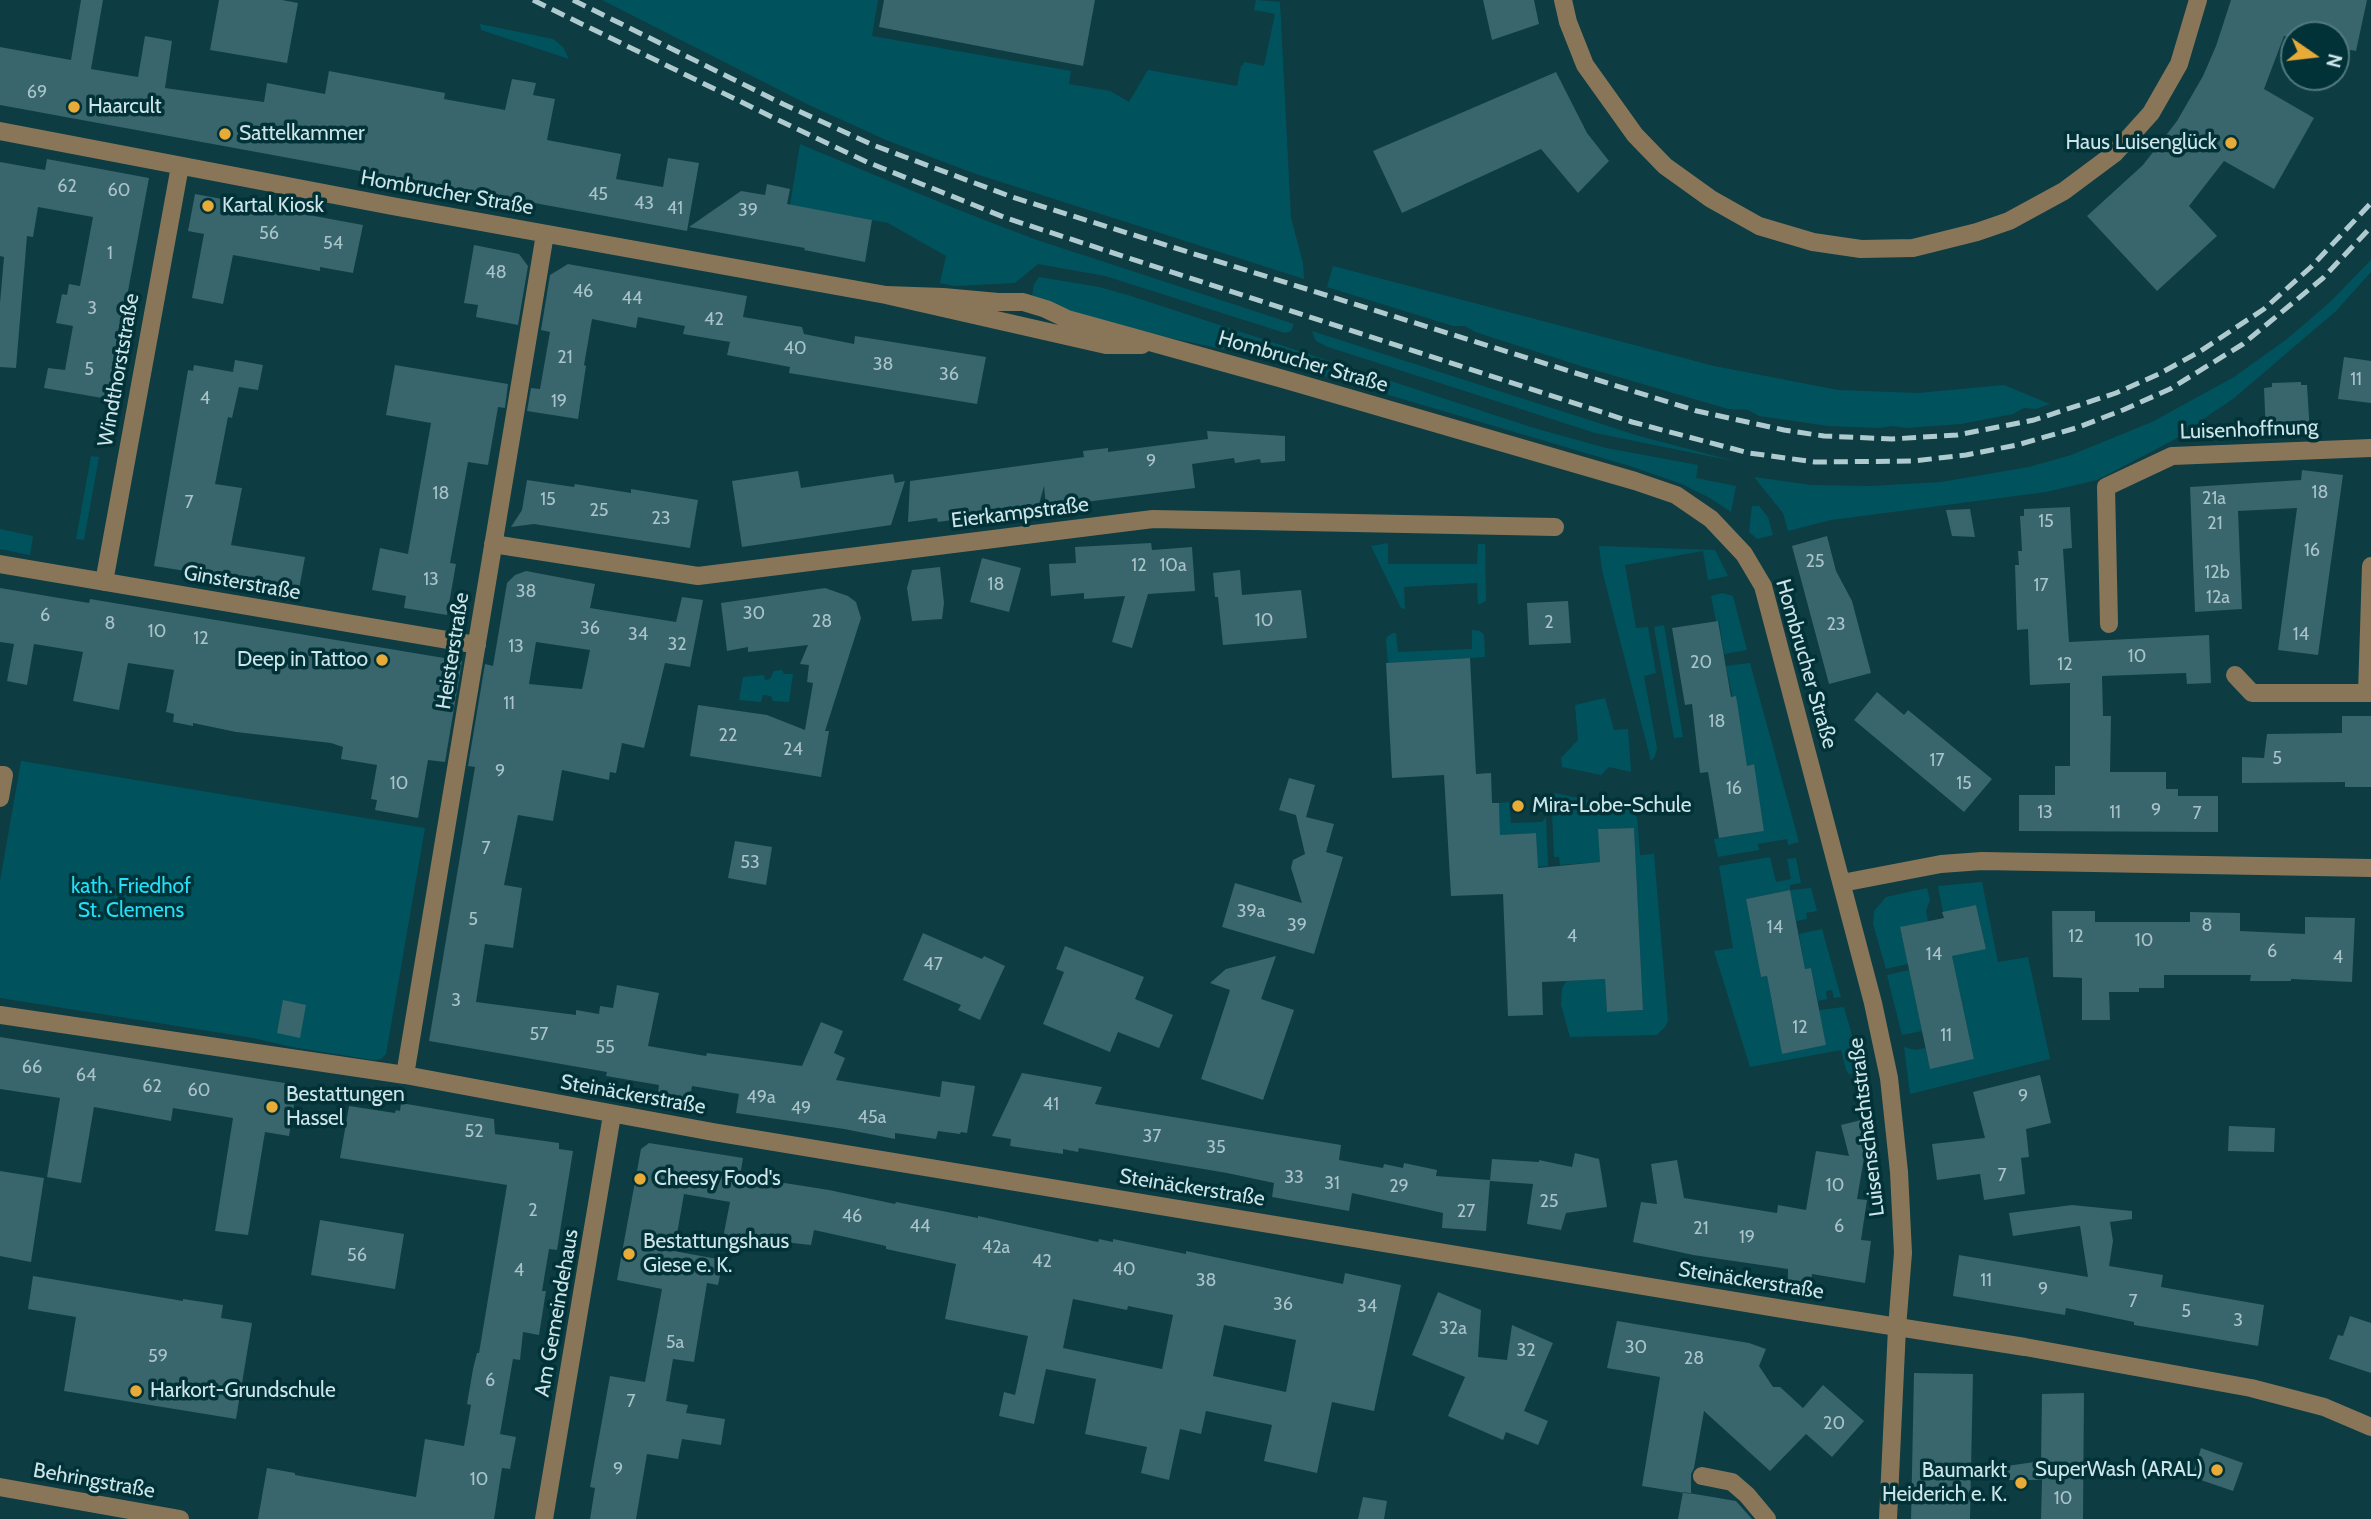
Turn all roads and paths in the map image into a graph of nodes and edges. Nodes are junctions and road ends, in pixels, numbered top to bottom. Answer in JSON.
{"nodes":[{"id":1,"x":1563,"y":0,"type":"edge"},
{"id":2,"x":2198,"y":0,"type":"edge"},
{"id":3,"x":0,"y":131,"type":"edge"},
{"id":4,"x":180,"y":166,"type":"junction"},
{"id":5,"x":545,"y":234,"type":"junction"},
{"id":6,"x":886,"y":295,"type":"junction"},
{"id":7,"x":1159,"y":345,"type":"junction"},
{"id":8,"x":2371,"y":448,"type":"edge"},
{"id":9,"x":1555,"y":527,"type":"dead end"},
{"id":10,"x":493,"y":544,"type":"junction"},
{"id":11,"x":0,"y":564,"type":"edge"},
{"id":12,"x":2371,"y":566,"type":"edge"},
{"id":13,"x":104,"y":582,"type":"junction"},
{"id":14,"x":2109,"y":624,"type":"dead end"},
{"id":15,"x":477,"y":645,"type":"junction"},
{"id":16,"x":2235,"y":675,"type":"dead end"},
{"id":17,"x":2369,"y":693,"type":"edge"},
{"id":18,"x":0,"y":775,"type":"edge"},
{"id":19,"x":0,"y":798,"type":"edge"},
{"id":20,"x":2371,"y":868,"type":"edge"},
{"id":21,"x":1842,"y":883,"type":"junction"},
{"id":22,"x":0,"y":1015,"type":"edge"},
{"id":23,"x":405,"y":1075,"type":"junction"},
{"id":24,"x":612,"y":1115,"type":"junction"},
{"id":25,"x":1897,"y":1328,"type":"junction"},
{"id":26,"x":2371,"y":1427,"type":"edge"},
{"id":27,"x":1702,"y":1476,"type":"dead end"},
{"id":28,"x":0,"y":1487,"type":"edge"},
{"id":29,"x":180,"y":1519,"type":"edge"},
{"id":30,"x":544,"y":1519,"type":"edge"},
{"id":31,"x":1767,"y":1519,"type":"edge"},
{"id":32,"x":1888,"y":1519,"type":"edge"}],
"edges":[{"from":1,"to":2,"type":"street"},
{"from":3,"to":4,"type":"street","name":"Hombrucher Straße"},
{"from":4,"to":5,"type":"street","name":"Hombrucher Straße"},
{"from":4,"to":13,"type":"street","name":"Windthorststraße"},
{"from":5,"to":6,"type":"street","name":"Hombrucher Straße"},
{"from":5,"to":10,"type":"street","name":"Heisterstraße"},
{"from":6,"to":7,"type":"street","name":"Hombrucher Straße"},
{"from":6,"to":7,"type":"street","name":"Hombrucher Straße"},
{"from":7,"to":21,"type":"street","name":"Hombrucher Straße"},
{"from":8,"to":14,"type":"street","name":"Luisenhoffnung"},
{"from":9,"to":10,"type":"street","name":"Eierkampstraße"},
{"from":10,"to":15,"type":"street","name":"Heisterstraße"},
{"from":11,"to":13,"type":"street","name":"Ginsterstraße"},
{"from":12,"to":17,"type":"street"},
{"from":13,"to":15,"type":"street","name":"Ginsterstraße"},
{"from":15,"to":23,"type":"street","name":"Heisterstraße"},
{"from":16,"to":17,"type":"street"},
{"from":18,"to":19,"type":"street"},
{"from":20,"to":21,"type":"street"},
{"from":21,"to":25,"type":"street","name":"Luisenschachtstraße"},
{"from":22,"to":23,"type":"street","name":"Steinäckerstraße"},
{"from":23,"to":24,"type":"street","name":"Steinäckerstraße"},
{"from":24,"to":25,"type":"street","name":"Steinäckerstraße"},
{"from":24,"to":30,"type":"street","name":"Am Gemeindehaus"},
{"from":25,"to":26,"type":"street","name":"Steinäckerstraße"},
{"from":25,"to":32,"type":"street","name":"Luisenschachtstraße"},
{"from":27,"to":31,"type":"street"},
{"from":28,"to":29,"type":"street","name":"Behringstraße"}]}
